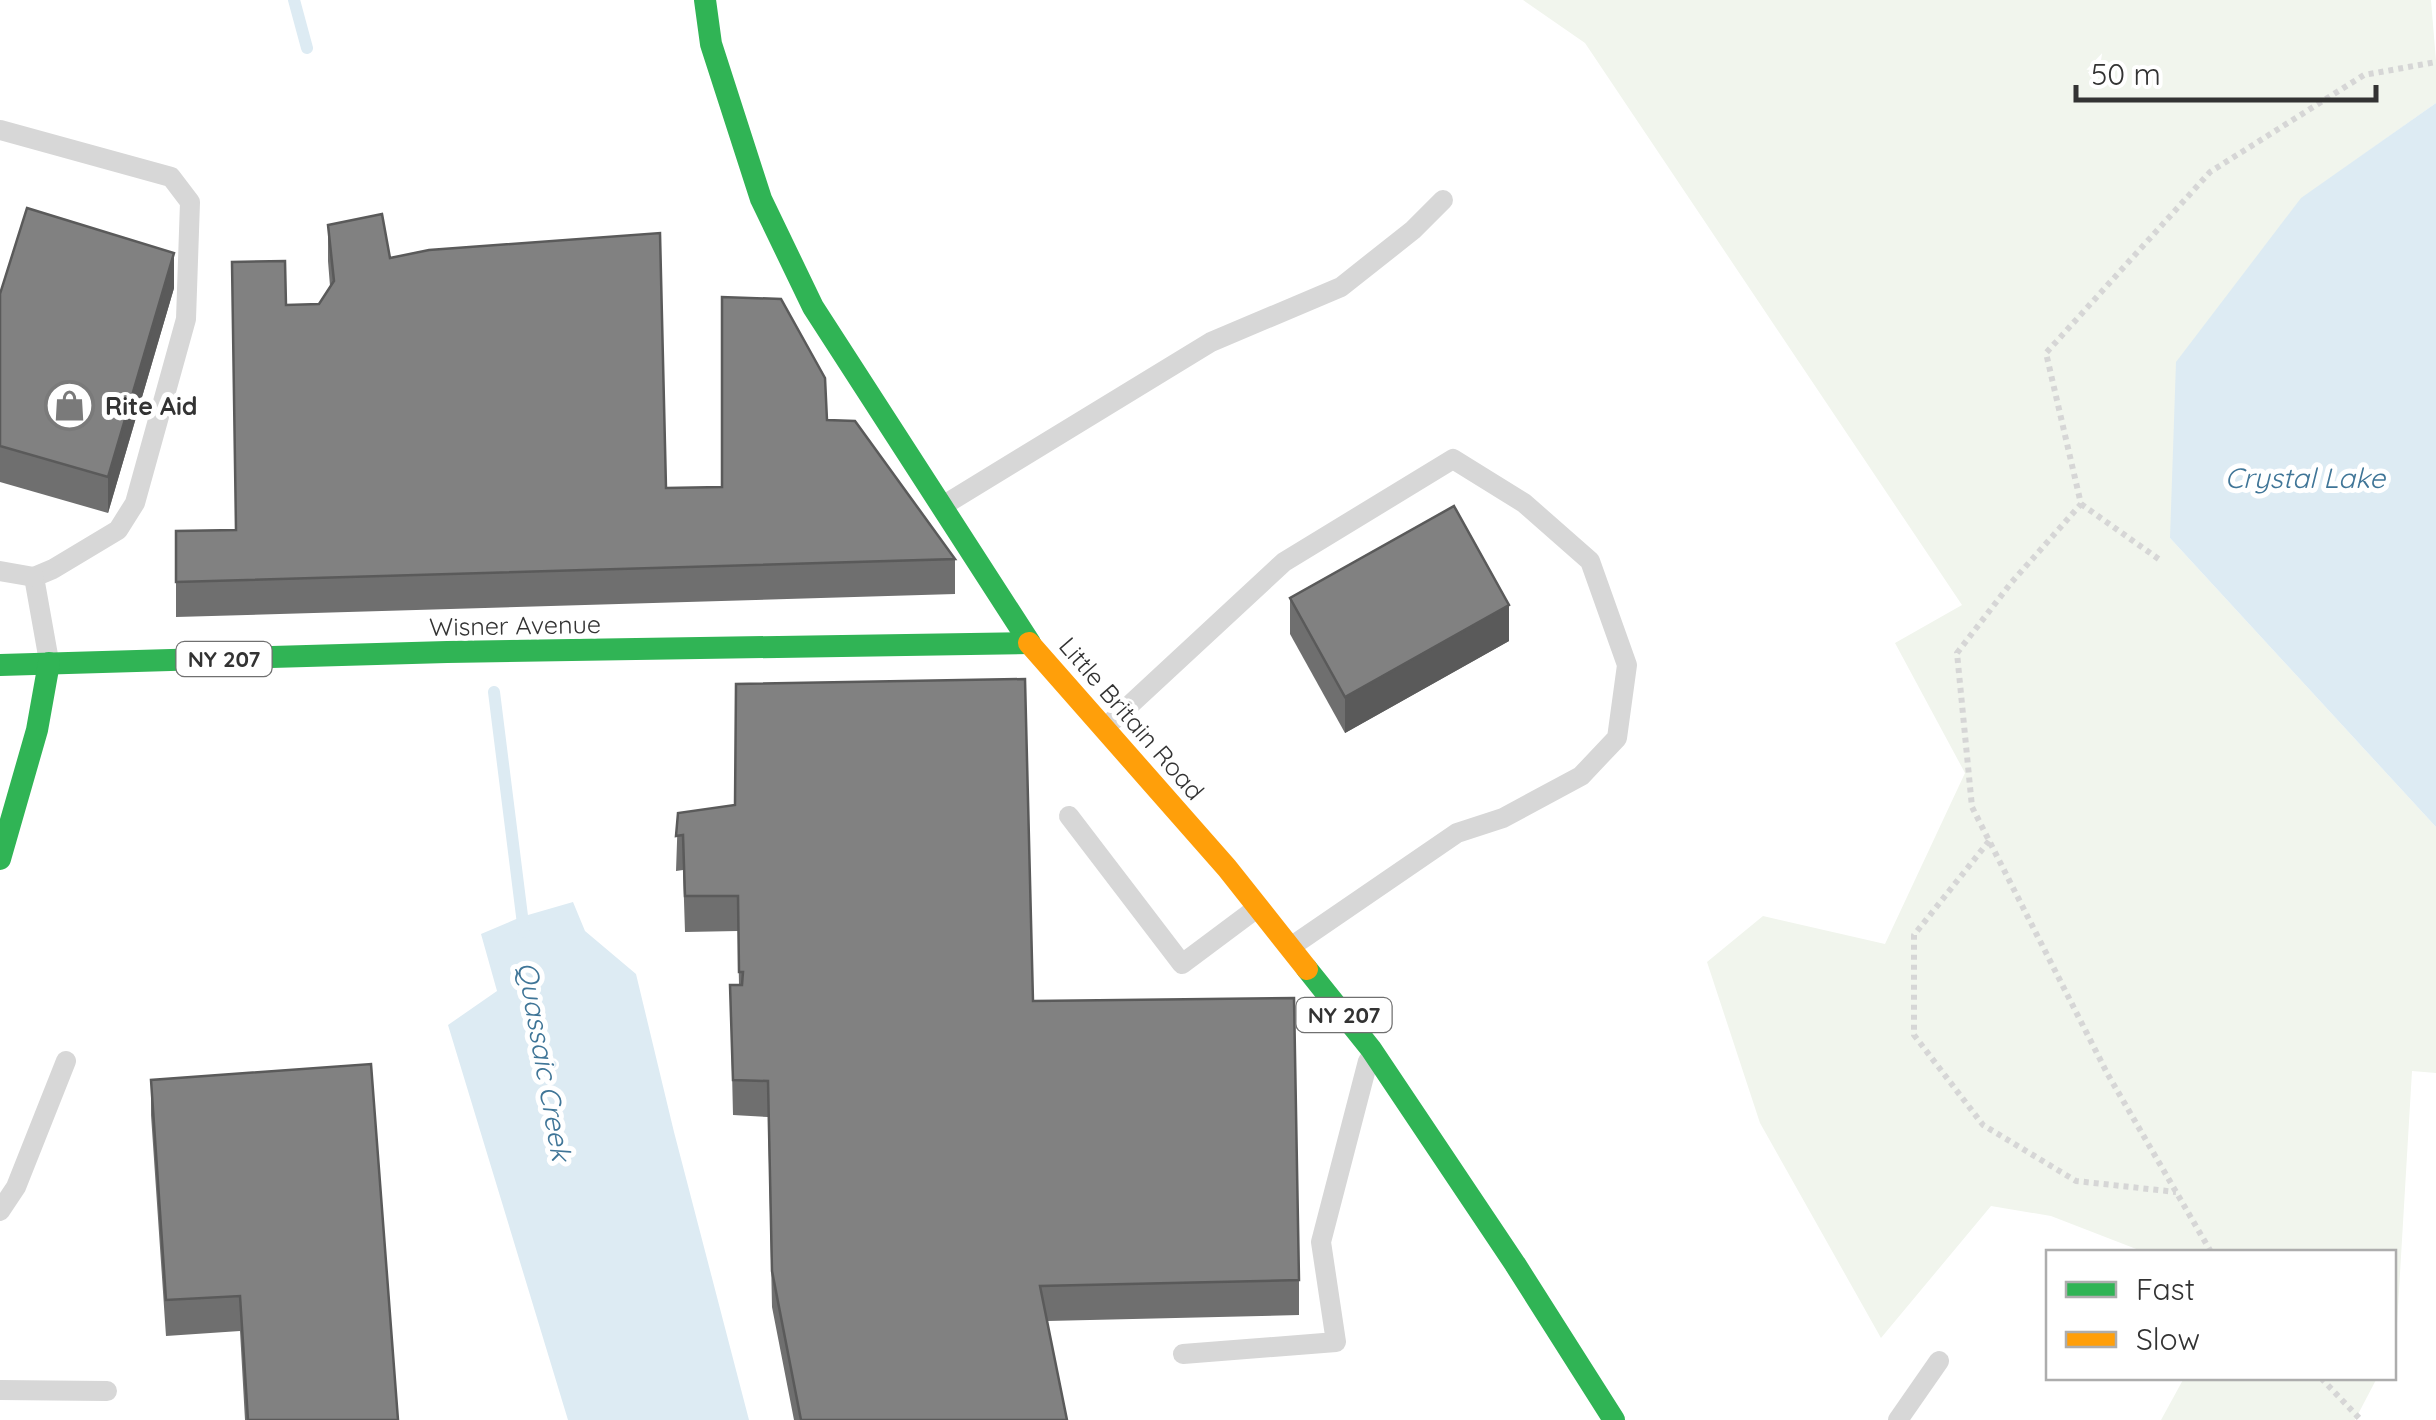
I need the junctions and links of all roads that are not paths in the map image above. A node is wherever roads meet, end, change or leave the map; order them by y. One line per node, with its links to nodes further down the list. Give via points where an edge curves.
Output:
1 (705, 0): 4 (main road, Little Britain Road, via 711,44 761,199 813,308)
2 (0, 130): 6 (lane, via 170,177 190,202 186,319 136,504 118,530)
3 (1443, 200): 4 (lane, via 1342,287 1211,342)
4 (942, 506): 7 (main road, Little Britain Road)
5 (0, 571): 6 (lane)
6 (34, 576): 8 (lane)
7 (1030, 643): 8 (main road, Wisner Avenue / NY 207); 10 (main road, Little Britain Road / NY 207)
8 (50, 664): 9 (main road, Wisner Avenue / NY 207); 12 (main road)
9 (0, 666)
10 (1105, 728): 13 (main road, Little Britain Road / NY 207); 14 (lane, via 1284,562 1453,460 1524,503 1590,562 1628,665 1617,738 1581,776 1503,818 1456,832)
11 (1069, 816): 13 (lane, via 1182,964)
12 (0, 859)
13 (1258, 907): 14 (main road, Little Britain Road / NY 207)
14 (1290, 947): 15 (main road, Little Britain Road / NY 207)
15 (1371, 1049): 18 (lane, via 1321,1242 1336,1342); 22 (main road, Little Britain Road / NY 207)
16 (66, 1061): 17 (lane)
17 (0, 1211)
18 (1183, 1354)
19 (1939, 1361): 23 (lane)
20 (0, 1390): 21 (lane)
21 (107, 1390)
22 (1614, 1420)
23 (1898, 1420)

